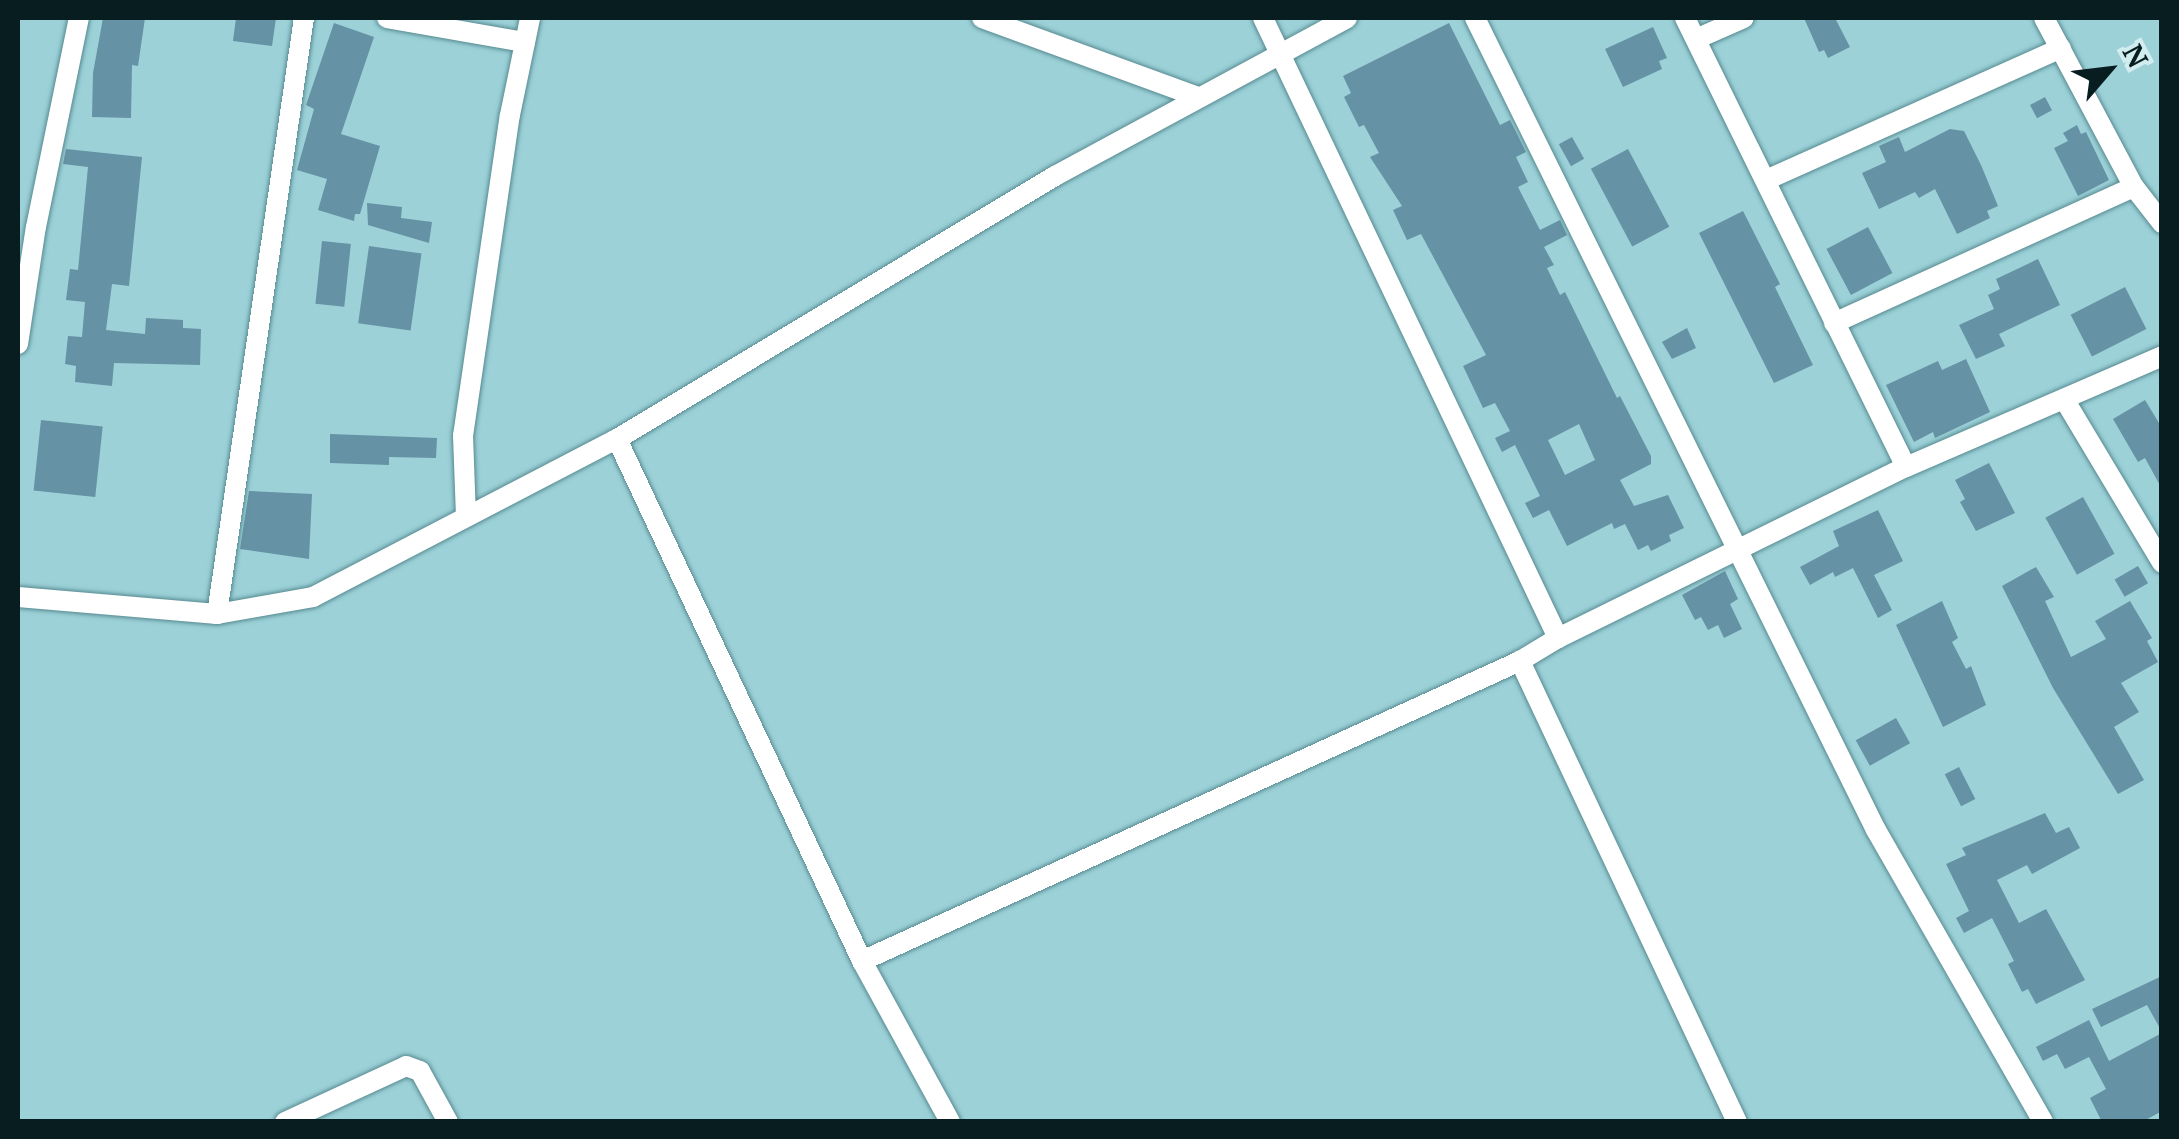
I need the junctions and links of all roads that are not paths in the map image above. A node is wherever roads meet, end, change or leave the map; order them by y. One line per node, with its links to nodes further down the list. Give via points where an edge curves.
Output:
1 (80, 18): 21 (street)
2 (304, 18): 30 (street)
3 (386, 18): 13 (street)
4 (530, 18): 13 (street)
5 (982, 18): 16 (street)
6 (1262, 18): 15 (street)
7 (1347, 18): 15 (street)
8 (1475, 18): 27 (street)
9 (1685, 18): 12 (street)
10 (1744, 18): 12 (street)
11 (2044, 18): 14 (street)
12 (1696, 39): 17 (street)
13 (526, 42): 26 (street, via 463,436)
14 (2061, 48): 17 (street); 18 (street)
15 (1277, 56): 16 (street); 31 (street)
16 (1198, 97): 24 (street)
17 (1766, 180): 20 (street)
18 (2134, 187): 19 (street); 20 (street)
19 (2162, 223)
20 (1834, 323): 25 (street)
21 (18, 344)
22 (2162, 356): 23 (street)
23 (2064, 400): 25 (street); 28 (street)
24 (617, 439): 26 (street); 33 (street)
25 (1906, 468): 27 (street)
26 (466, 517): 30 (street, via 313,597)
27 (1735, 551): 31 (street); 38 (street, via 1876,830)
28 (2162, 563)
29 (18, 597): 30 (street)
30 (217, 614)
31 (1558, 638): 32 (street)
32 (1520, 661): 33 (street); 37 (street)
33 (862, 961): 36 (street)
34 (285, 1122): 35 (street, via 406,1066 420,1071)
35 (448, 1122)
36 (950, 1122)
37 (1737, 1122)
38 (2043, 1122)

